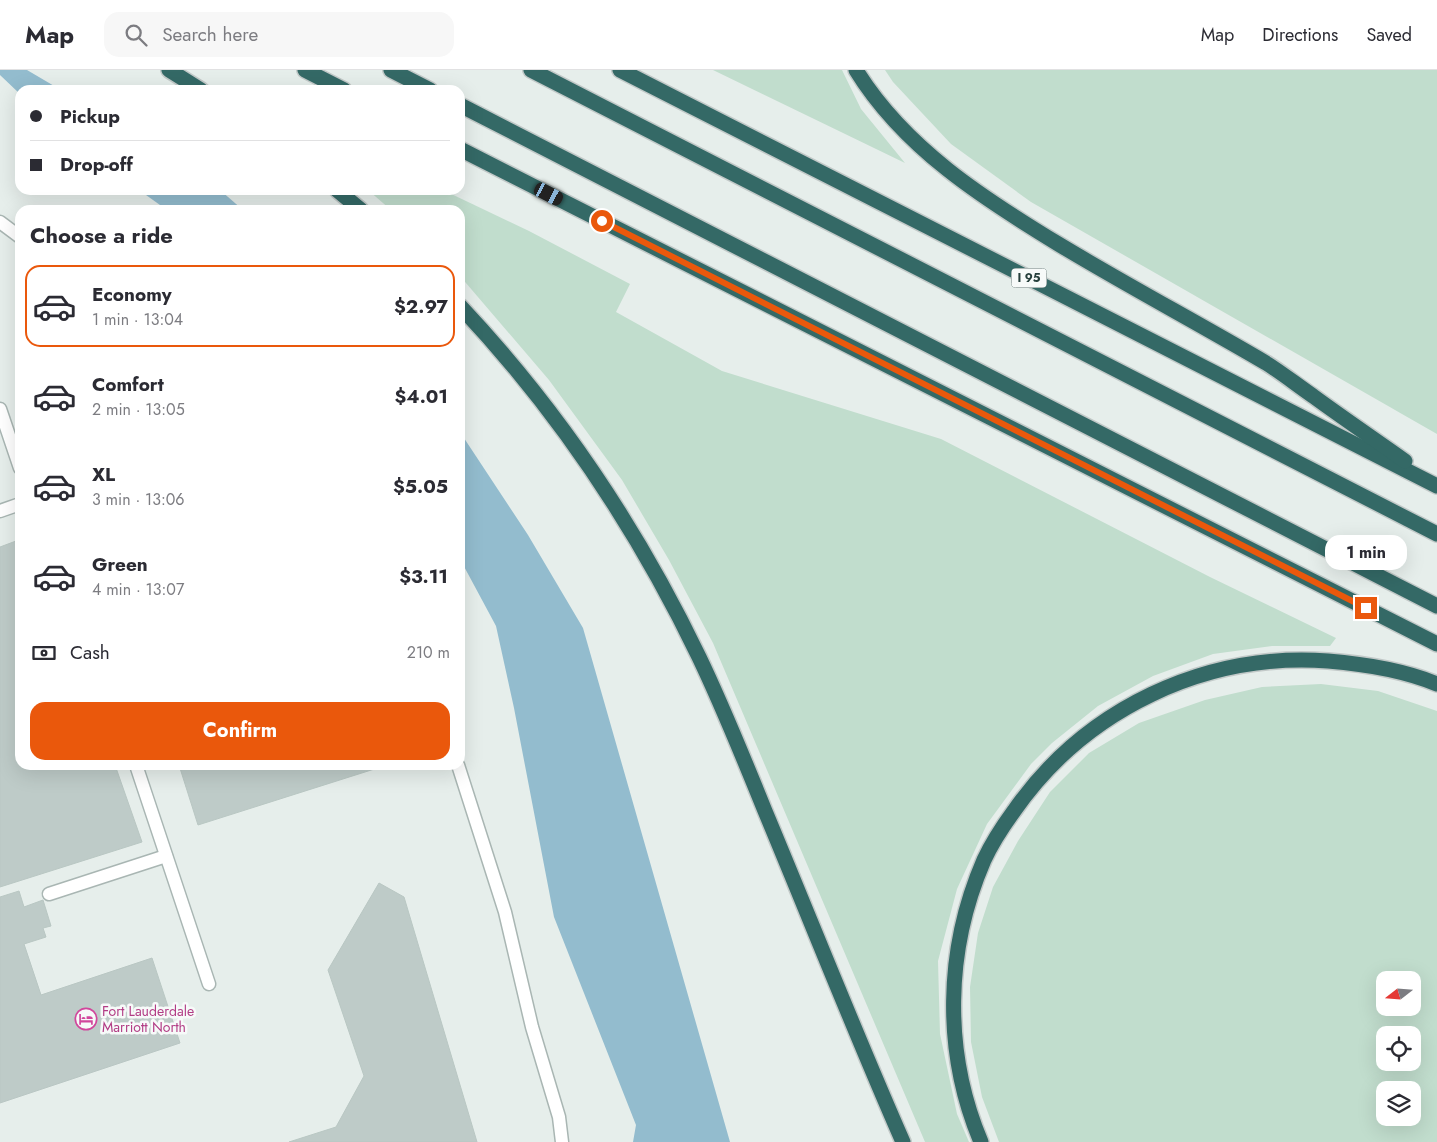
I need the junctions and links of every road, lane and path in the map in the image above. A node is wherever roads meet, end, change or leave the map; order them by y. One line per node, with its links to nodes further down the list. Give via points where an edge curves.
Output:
1 (169, 70): 7 (highway)
2 (305, 70): 8 (highway)
3 (391, 70): 9 (highway)
4 (531, 70): 22 (highway)
5 (620, 70): 19 (highway, I 95)
6 (856, 70): 19 (highway, via 887,113 944,167 1028,226 1268,364)
7 (193, 85)
8 (334, 85)
9 (420, 85)
10 (465, 108): 23 (highway)
11 (465, 152): 24 (highway)
12 (343, 195): 13 (highway)
13 (355, 205)
14 (0, 222): 15 (lane)
15 (15, 233)
16 (465, 312): 32 (highway, via 524,381 594,475 674,608 736,740)
17 (0, 409): 18 (lane)
18 (15, 453)
19 (1437, 485)
20 (15, 506): 21 (lane)
21 (0, 511)
22 (1437, 534)
23 (1437, 606)
24 (1437, 644)
25 (1437, 684): 33 (highway, via 1394,671 1310,660 1276,660 1216,671 1188,678 1128,706 1098,724 1047,769 1002,827 971,893 960,932 955,965 954,1038 968,1105)
26 (138, 770): 28 (lane)
27 (460, 770): 31 (lane, via 505,912 532,1027 559,1117)
28 (166, 856): 29 (lane); 30 (lane)
29 (49, 894)
30 (209, 984)
31 (562, 1142)
32 (903, 1142)
33 (982, 1142)

